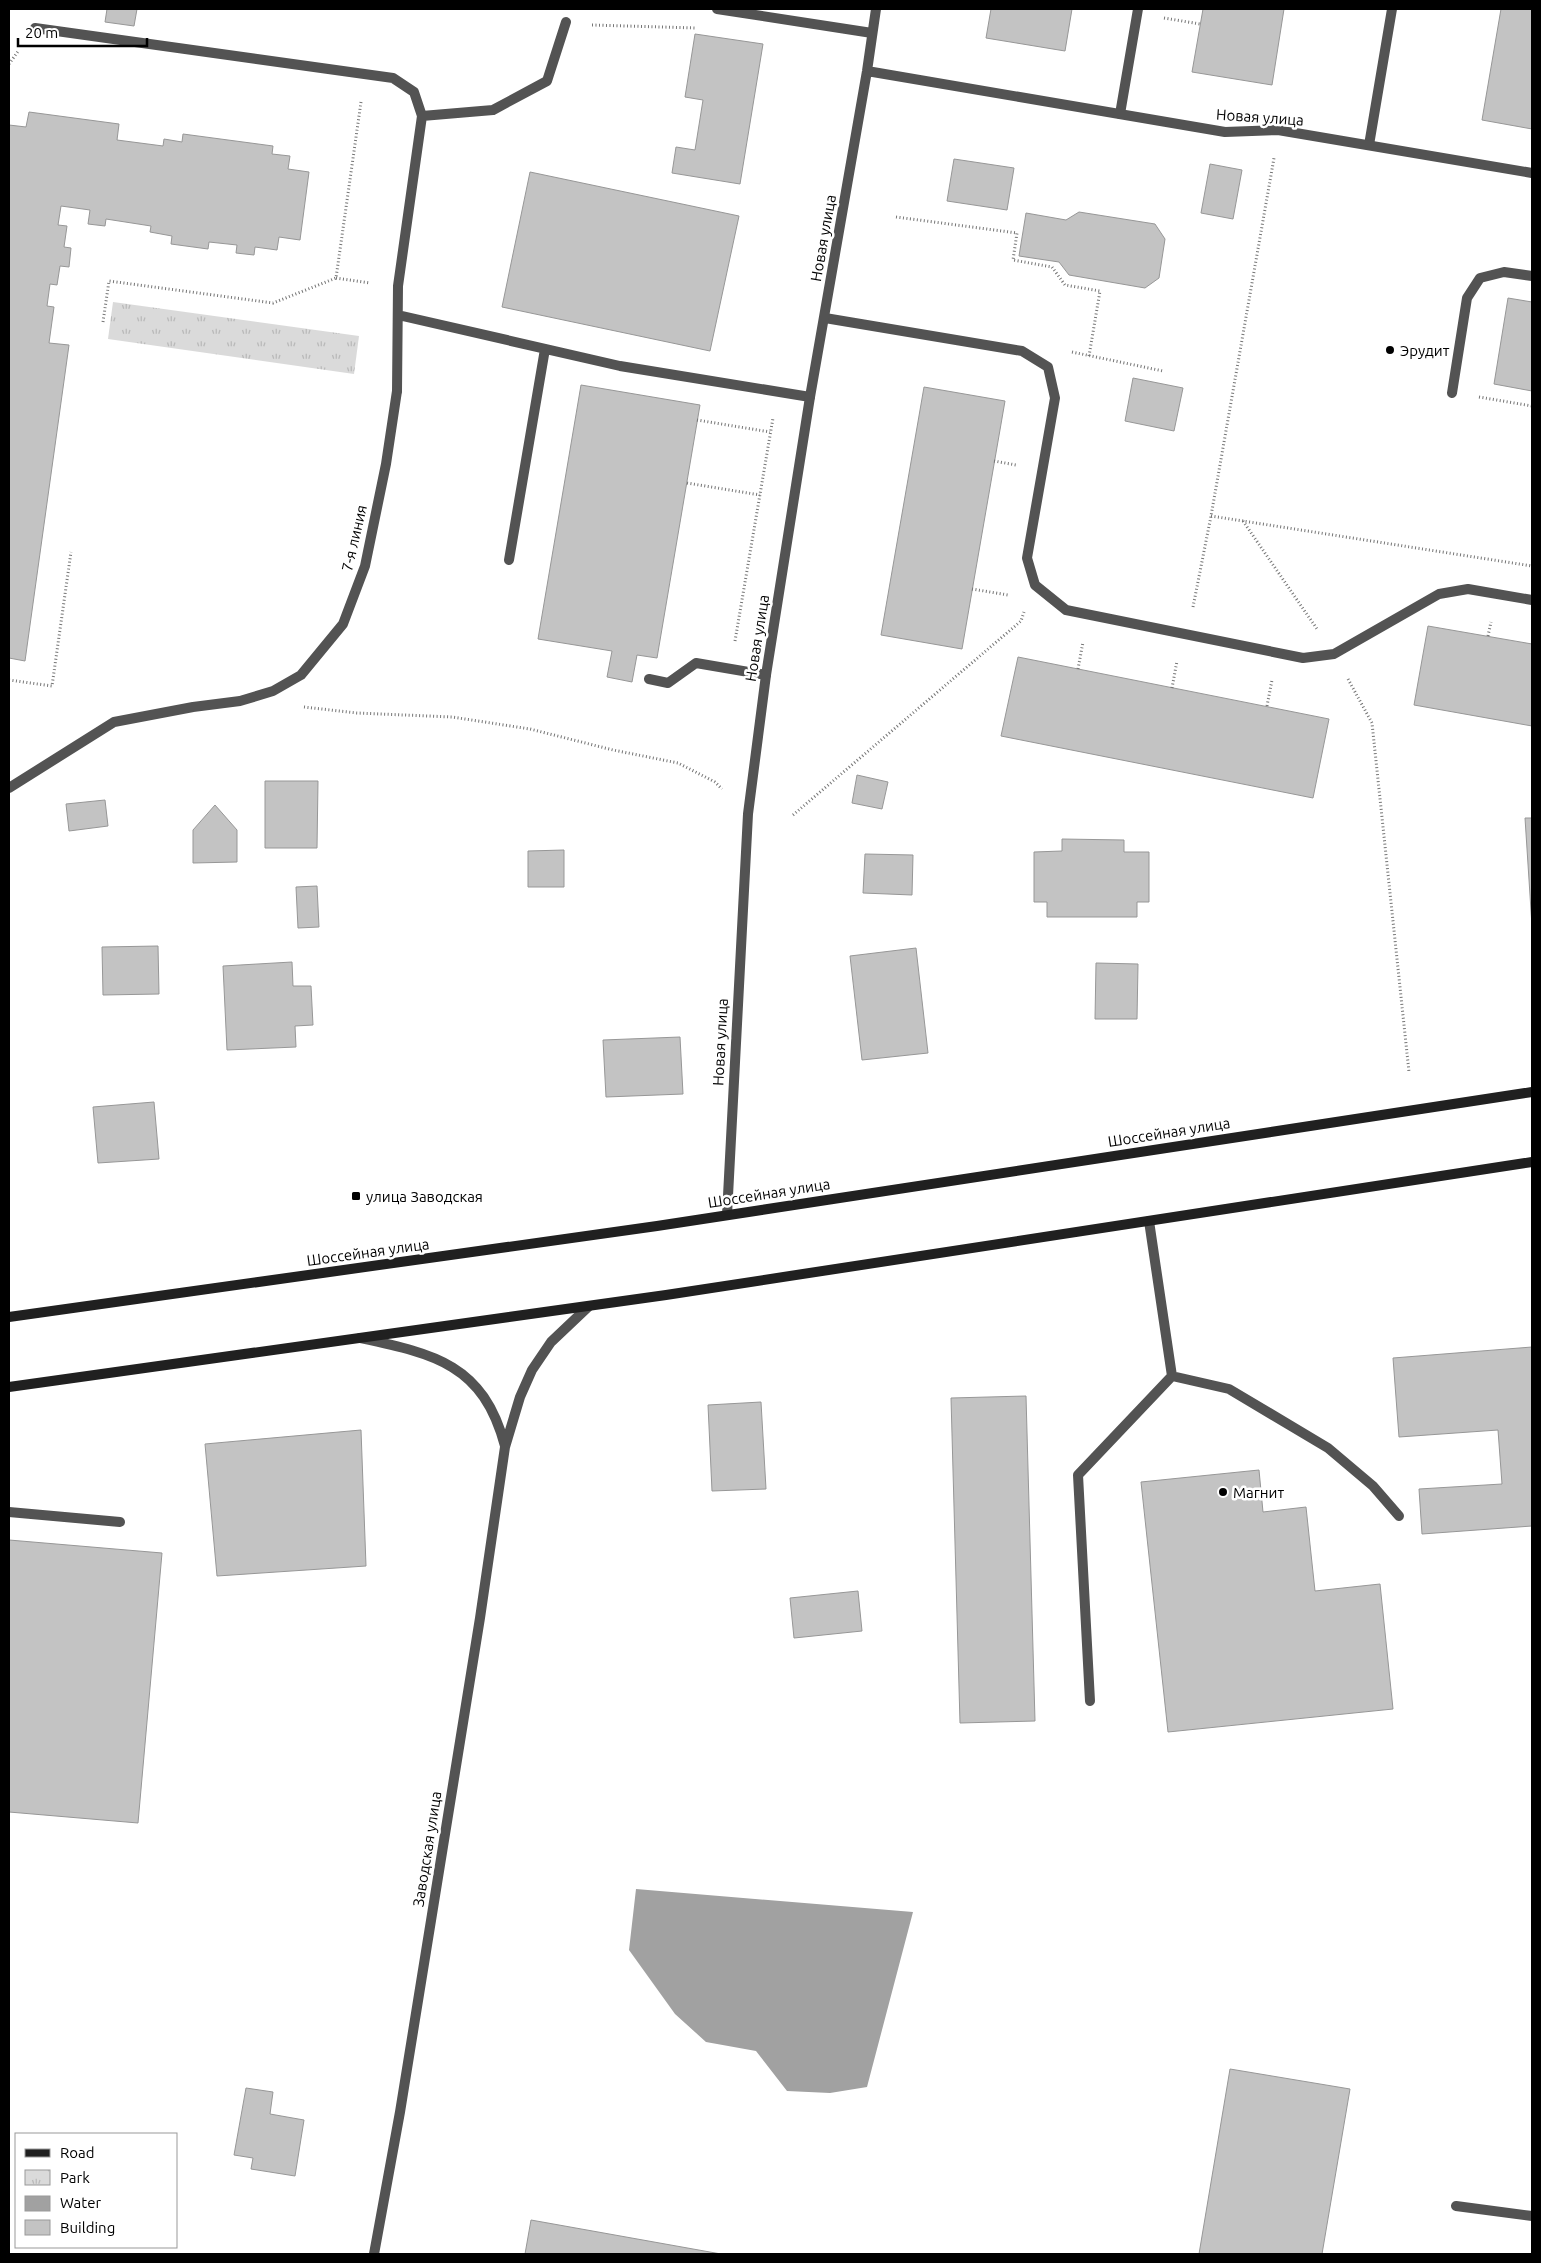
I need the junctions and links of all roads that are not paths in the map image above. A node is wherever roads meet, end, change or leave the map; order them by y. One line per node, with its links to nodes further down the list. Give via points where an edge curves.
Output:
1 (718, 9): 7 (street)
2 (876, 9): 7 (street, Новая улица)
3 (1138, 9): 9 (street)
4 (1392, 9): 11 (street)
5 (566, 22): 10 (street, via 547,81 493,110)
6 (35, 28): 10 (street, via 394,78 414,92)
7 (872, 33): 8 (street, Новая улица)
8 (867, 71): 9 (street, Новая улица); 15 (street, Новая улица)
9 (1120, 114): 11 (street, Новая улица, via 1225,132 1278,130)
10 (422, 116): 14 (street, 7-я линия, via 398,286)
11 (1369, 145): 12 (street, Новая улица)
12 (1532, 173)
13 (1532, 276): 17 (street, via 1504,272 1480,278 1467,298)
14 (398, 314): 16 (street); 23 (street, 7-я линия, via 397,391 386,464 365,566 343,624 301,674 273,691 240,701 114,722)
15 (825, 318): 18 (street, Новая улица); 20 (street, via 1022,351 1048,367 1055,398 1028,558 1035,585 1066,610 1302,658 1334,654 1439,594 1468,589)
16 (545, 348): 18 (street, via 620,366); 19 (street)
17 (1452, 393)
18 (810, 397): 21 (street, Новая улица)
19 (509, 560)
20 (1532, 600)
21 (766, 675): 22 (street, via 696,663 668,683); 26 (street, Новая улица, via 748,814)
22 (649, 679)
23 (9, 788)
24 (1532, 1092): 26 (main road, Шоссейная улица)
25 (1532, 1162): 27 (main road)
26 (728, 1215): 29 (main road, Шоссейная улица)
27 (1149, 1221): 28 (main road); 31 (street)
28 (589, 1306): 30 (main road); 33 (street, Заводская улица, via 551,1342 532,1370)
29 (9, 1317)
30 (358, 1338): 32 (main road); 33 (street, Заводская улица, via 414,1350 459,1370 482,1393 499,1422)
31 (1172, 1376): 35 (street, via 1229,1389 1328,1448 1373,1486); 37 (street, via 1078,1475)
32 (9, 1386)
33 (505, 1447): 40 (street, Заводская улица, via 474,1656)
34 (9, 1512): 36 (street)
35 (1399, 1516)
36 (120, 1522)
37 (1090, 1701)
38 (1456, 2206): 39 (street)
39 (1532, 2216)
40 (374, 2254)

